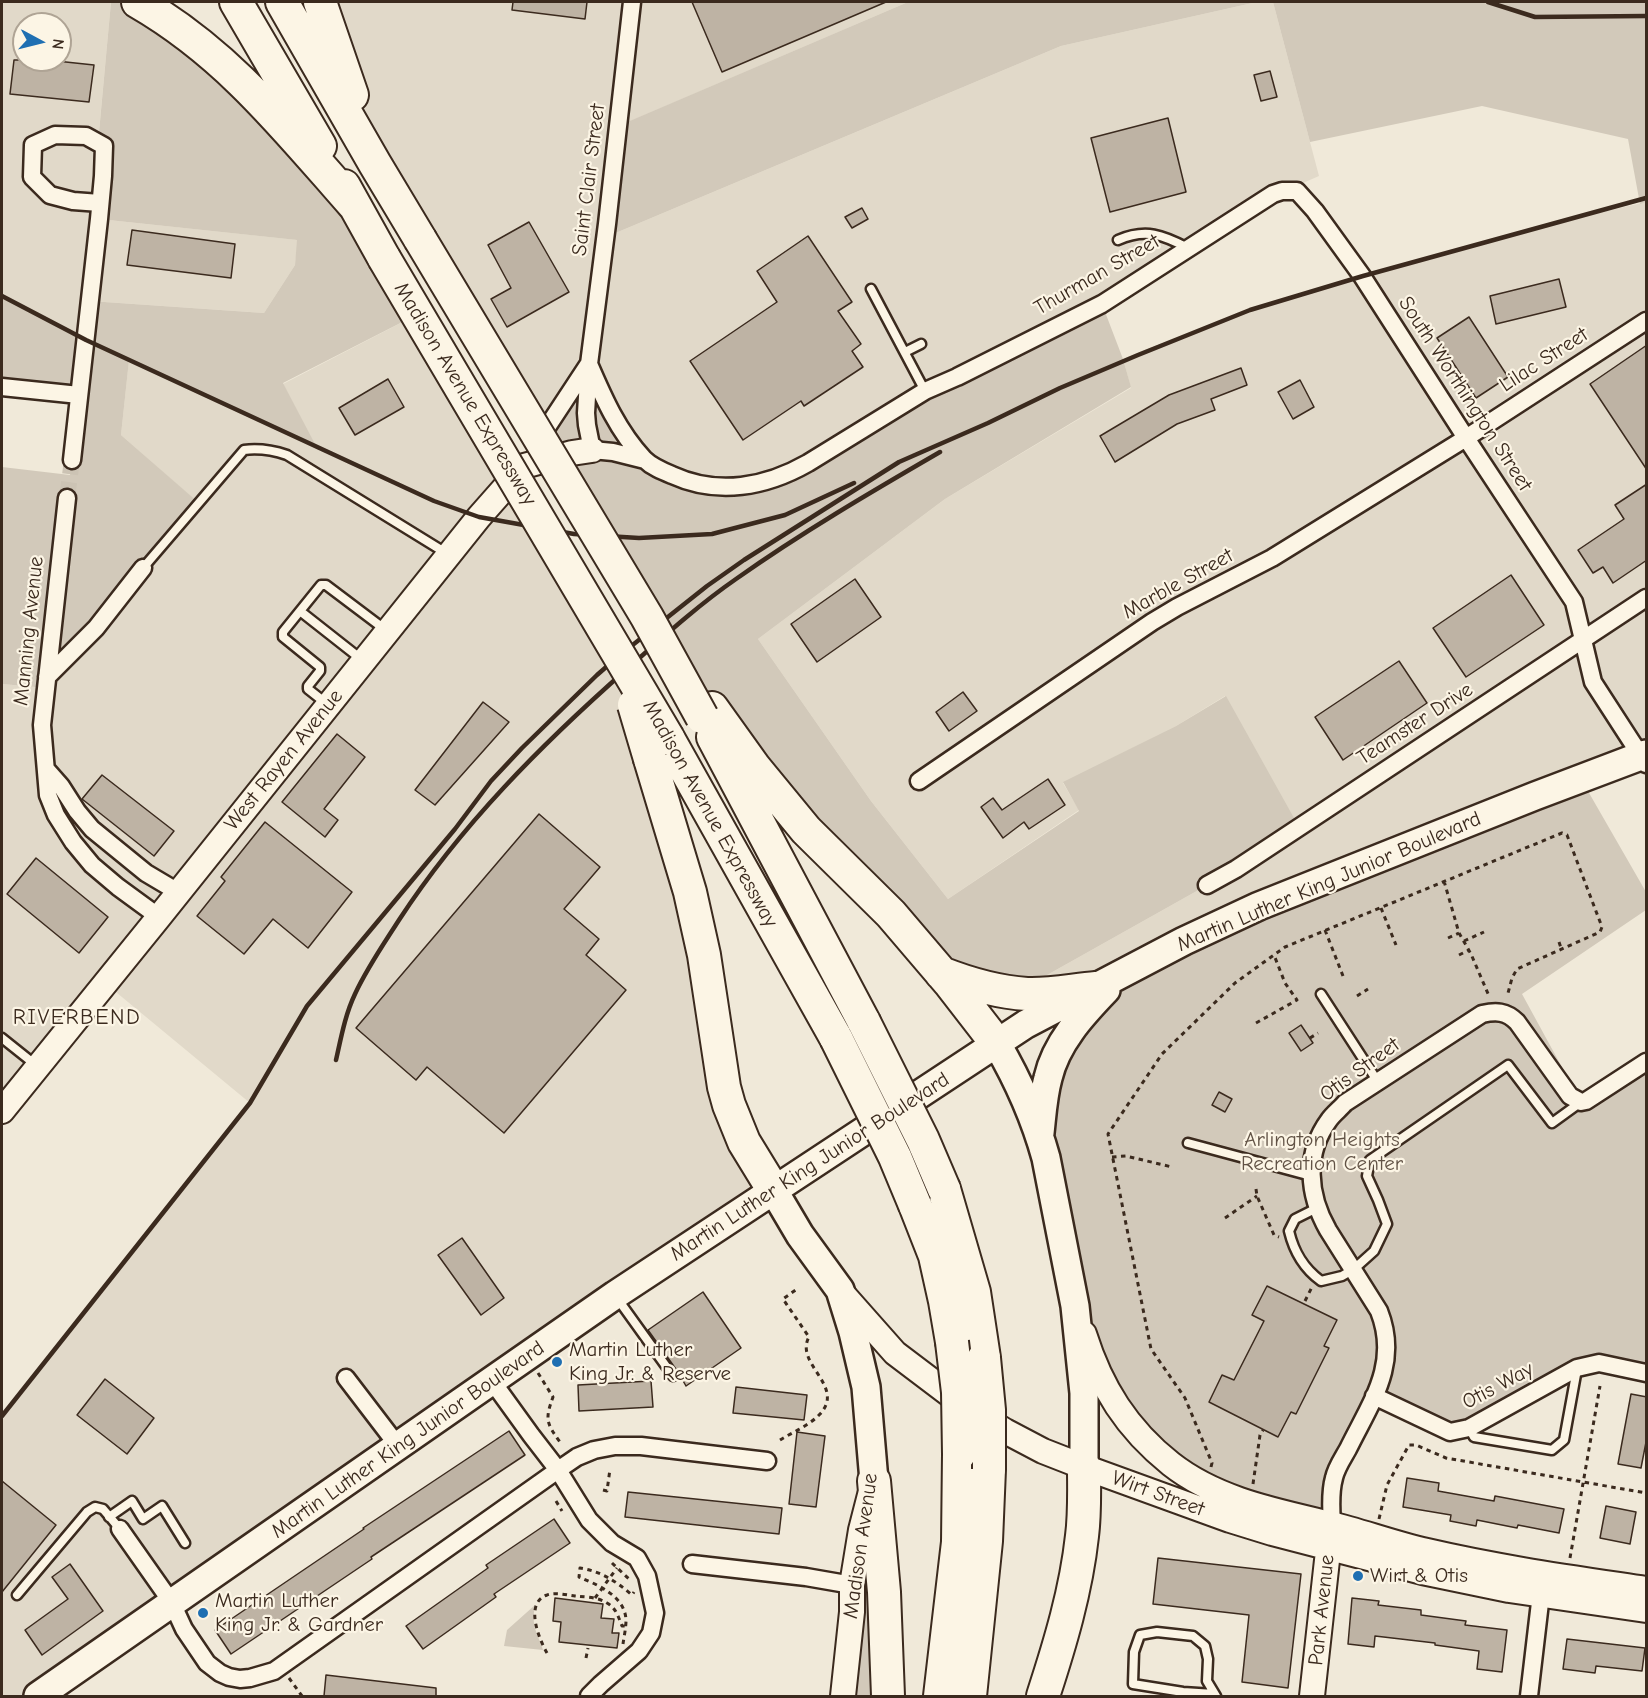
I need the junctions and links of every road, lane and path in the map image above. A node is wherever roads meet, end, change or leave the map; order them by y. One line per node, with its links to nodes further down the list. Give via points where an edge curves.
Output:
1 (138, 2): 9 (highway, via 184,31 225,65)
2 (236, 2): 9 (highway, Madison Avenue Expressway)
3 (282, 2): 6 (highway, Madison Avenue Expressway)
4 (320, 2): 6 (highway)
5 (632, 2): 16 (street, Saint Clair Street)
6 (375, 164): 35 (highway, Madison Avenue Expressway, bridge)
7 (1287, 190): 11 (street, Thurman Street, via 1273,194); 20 (street, South Worthington Street, via 1297,191 1305,199 1361,275)
8 (100, 203): 8 (street, via 104,146 86,136 55,135 33,145 32,177 50,195); 19 (street)
9 (354, 205): 36 (highway, Madison Avenue Expressway, bridge, via 620,655)
10 (1118, 240): 11 (lane, via 1156,234)
11 (1188, 248): 18 (street, Thurman Street, via 1102,304)
12 (871, 289): 15 (lane)
13 (1647, 321): 20 (street, Lilac Street)
14 (921, 344): 15 (lane)
15 (905, 352): 18 (lane)
16 (589, 364): 21 (street, Saint Clair Street, via 586,413); 23 (street, via 608,408); 24 (street, Saint Clair Street)
17 (2, 387): 19 (street)
18 (925, 391): 23 (street, via 808,463 764,482 741,487 703,485 682,480)
19 (79, 395): 22 (street)
20 (1466, 438): 31 (street, South Worthington Street, via 1574,602); 39 (street, Marble Street, via 1272,558 1152,622)
21 (592, 450): 23 (street); 24 (main road)
22 (72, 460)
23 (645, 460)
24 (524, 466): 26 (main road, West Rayen Avenue)
25 (67, 498): 33 (street, Manning Avenue)
26 (449, 555): 27 (lane, via 286,455 258,448 244,450); 30 (main road, West Rayen Avenue)
27 (143, 568): 33 (street, via 96,628)
28 (1647, 598): 31 (street, Teamster Drive)
29 (300, 611): 30 (lane, via 321,585 326,585); 32 (lane); 34 (lane, via 283,637 320,667 308,689)
30 (387, 632): 32 (main road, West Rayen Avenue)
31 (1583, 640): 37 (street, South Worthington Street, via 1593,682); 41 (street, Teamster Drive)
32 (363, 661): 34 (main road, West Rayen Avenue)
33 (47, 677): 38 (street, Manning Avenue, via 42,725)
34 (328, 705): 42 (main road, West Rayen Avenue)
35 (707, 713): 56 (highway, via 806,830 891,914); 143 (highway, Madison Avenue Expressway, bridge, via 923,1140 944,1189 974,1292 989,1410 989,1469 986,1541)
36 (659, 748): 80 (highway, via 705,955 724,1087 744,1142); 142 (highway, Madison Avenue Expressway, bridge, via 836,1038 896,1157 934,1256 952,1342 959,1454 958,1542)
37 (1645, 758): 58 (main road, Martin Luther King Junior Boulevard, via 1535,796 1259,906)
38 (46, 769): 42 (street, via 92,829 146,873); 44 (street, Manning Avenue, via 48,795 73,842 109,880)
39 (919, 781)
40 (1444, 881): 43 (path); 47 (path); 52 (path, via 1562,833 1567,835 1602,927 1600,932)
41 (1207, 885)
42 (178, 892): 44 (main road, West Rayen Avenue)
43 (1381, 907): 45 (path); 51 (path)
44 (159, 917): 70 (main road, West Rayen Avenue)
45 (1325, 930): 54 (path); 57 (path)
46 (1484, 932): 49 (path)
47 (1459, 933): 48 (path); 49 (path)
48 (1448, 938)
49 (1464, 941): 53 (path)
50 (1558, 942): 52 (path)
51 (1396, 945)
52 (1561, 948): 63 (path, via 1517,969)
53 (1469, 950): 55 (path); 62 (path)
54 (1274, 955): 64 (path, via 1297,1000); 76 (path, via 1235,982 1162,1054 1108,1134)
55 (1459, 955)
56 (941, 973): 58 (highway, via 982,987 1029,994); 68 (highway)
57 (1343, 976)
58 (1107, 983): 68 (main road, Martin Luther King Junior Boulevard, via 1026,1024); 74 (main road, via 1057,1054 1048,1077)
59 (1368, 989): 61 (path)
60 (1322, 994): 71 (lane)
61 (1357, 996)
62 (1489, 996)
63 (1507, 997)
64 (1256, 1023)
65 (1318, 1033): 67 (path)
66 (2, 1038): 70 (lane)
67 (1310, 1038)
68 (997, 1044): 74 (main road, Wirt Street, via 1015,1074); 80 (main road, Martin Luther King Junior Boulevard)
69 (1647, 1062): 72 (street)
70 (38, 1066): 73 (main road, West Rayen Avenue)
71 (1378, 1082): 72 (street, Otis Street, via 1482,1014 1494,1011 1517,1022 1570,1096); 78 (street, Otis Street, via 1330,1118 1316,1145)
72 (1581, 1102): 85 (lane, via 1551,1122 1508,1065 1370,1160 1367,1176 1387,1224 1374,1251)
73 (2, 1110)
74 (1039, 1134): 91 (main road, Wirt Street)
75 (1188, 1143): 78 (lane)
76 (1112, 1157): 77 (path, via 1125,1156); 107 (path, via 1150,1349 1185,1398 1212,1463)
77 (1172, 1167)
78 (1311, 1176): 82 (street, Otis Street)
79 (1256, 1189): 81 (path)
80 (774, 1191): 88 (main road, Wirt Street); 89 (main road, Martin Luther King Junior Boulevard)
81 (1257, 1196): 83 (path); 84 (path, via 1275,1235)
82 (1317, 1208): 85 (street, Otis Street); 85 (lane, via 1295,1219 1289,1231 1293,1249 1309,1273 1321,1281)
83 (1225, 1218)
84 (1280, 1237)
85 (1354, 1269): 99 (street, Otis Street, via 1379,1311 1387,1339 1386,1363)
86 (1312, 1285): 90 (path)
87 (797, 1289): 102 (path, via 783,1299 808,1337 808,1357 827,1395 820,1414)
88 (840, 1290): 106 (main road, Wirt Street, via 895,1353 965,1406 1043,1451); 110 (main road, Madison Avenue, via 866,1387)
89 (615, 1295): 95 (lane); 97 (main road, Martin Luther King Junior Boulevard)
90 (1305, 1301)
91 (1076, 1306): 106 (main road, via 1084,1393); 117 (main road, Wirt Street, via 1099,1375 1121,1413 1143,1440 1172,1465 1218,1492 1278,1512)
92 (1577, 1368): 94 (street, Otis Way, via 1599,1363); 100 (street, Otis Way); 100 (lane, via 1564,1440 1551,1450 1474,1437)
93 (538, 1373): 103 (path, via 553,1397 547,1420)
94 (1647, 1373)
95 (673, 1376)
96 (346, 1378): 104 (street)
97 (492, 1381): 104 (main road, Martin Luther King Junior Boulevard); 109 (street)
98 (1600, 1386): 111 (path)
99 (1374, 1396): 100 (street, Otis Way, via 1450,1432); 117 (street, Otis Street, via 1334,1478)
100 (1469, 1428)
101 (1263, 1430): 112 (path)
102 (780, 1440)
103 (560, 1443)
104 (398, 1446): 130 (main road, Martin Luther King Junior Boulevard)
105 (767, 1461): 109 (street, via 615,1446 577,1457)
106 (1084, 1467): 117 (main road, Wirt Street, via 1230,1520); 144 (highway, via 1083,1529 1073,1593)
107 (1210, 1468)
108 (610, 1469): 113 (path, via 607,1491)
109 (558, 1470): 130 (street, via 274,1671 250,1678 220,1673 207,1663); 139 (street, via 589,1520 612,1543 637,1558 647,1576 655,1613 651,1633 639,1652)
110 (874, 1481): 123 (main road, Madison Avenue); 141 (highway)
111 (1583, 1482): 114 (path); 116 (path, via 1446,1458 1416,1445 1409,1446 1387,1485); 119 (path)
112 (1251, 1488)
113 (603, 1490)
114 (1647, 1494)
115 (115, 1523): 118 (lane, via 132,1501 143,1519 162,1506); 128 (lane, via 103,1509 95,1507 87,1512); 130 (street)
116 (1378, 1523)
117 (1330, 1536): 125 (main road, Wirt Street); 127 (main road, Wirt Street, via 1422,1572); 145 (main road, Park Avenue)
118 (185, 1543)
119 (1569, 1562)
120 (692, 1564): 123 (street)
121 (610, 1578): 122 (path, via 617,1568); 124 (path); 124 (path, via 580,1568 579,1577); 126 (path, via 632,1595)
122 (632, 1584)
123 (852, 1585): 140 (main road, Madison Avenue)
124 (603, 1588): 129 (path); 129 (path, via 619,1600 626,1626 622,1626 609,1604)
125 (1647, 1588)
126 (636, 1589)
127 (1541, 1594): 131 (main road, Wirt Street); 146 (street)
128 (17, 1595)
129 (595, 1599): 133 (path, via 555,1594 539,1600 537,1634)
130 (172, 1603): 137 (main road, Martin Luther King Junior Boulevard)
131 (1647, 1610)
132 (588, 1648): 134 (path)
133 (547, 1653)
134 (586, 1658)
135 (287, 1675): 138 (path)
136 (1215, 1695): 136 (lane, via 1207,1681 1205,1646 1192,1636 1157,1632 1140,1635 1134,1652 1132,1684)
137 (38, 1696)
138 (302, 1696)
139 (590, 1696)
140 (843, 1696)
141 (888, 1696)
142 (940, 1696)
143 (970, 1696)
144 (1043, 1696)
145 (1312, 1696)
146 (1529, 1696)

